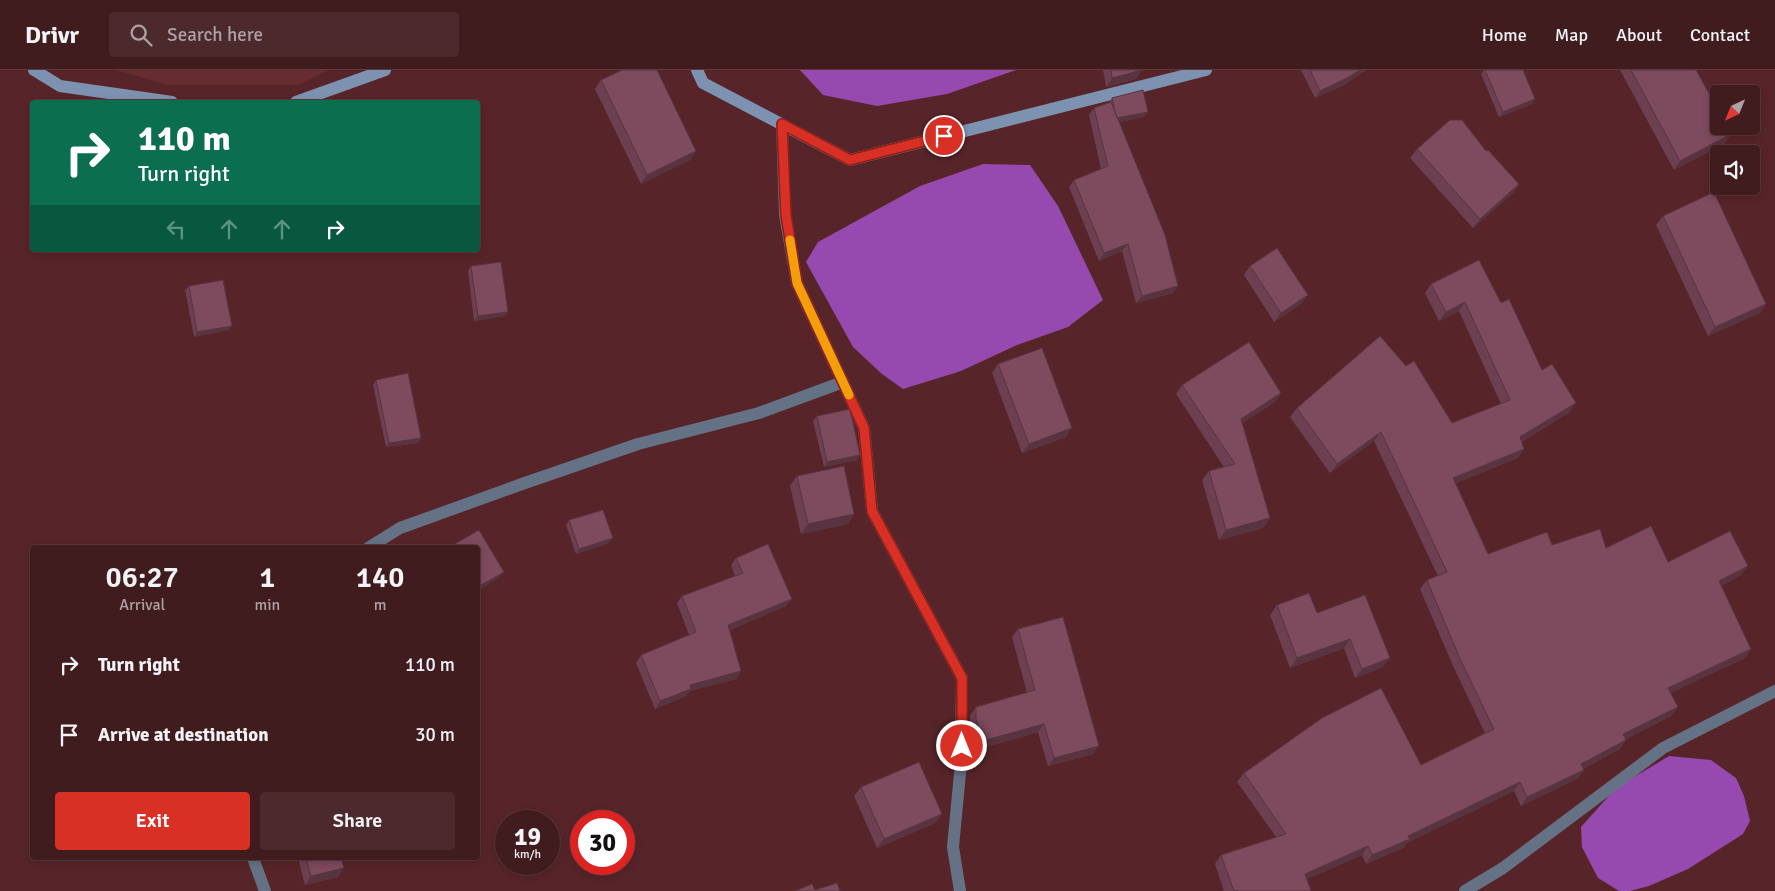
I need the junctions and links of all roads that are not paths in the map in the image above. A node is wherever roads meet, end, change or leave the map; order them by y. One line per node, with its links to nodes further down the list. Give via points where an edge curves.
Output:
1 (34, 70): 5 (street, via 60,86)
2 (385, 70): 6 (street)
3 (697, 70): 7 (street, via 702,83)
4 (1206, 70): 7 (street, via 850,160)
5 (158, 100)
6 (302, 100)
7 (782, 124): 8 (street, via 786,215 797,283)
8 (843, 382): 9 (street, via 759,413 638,444 522,484 400,528); 13 (street, via 864,428 872,511 962,678 961,763 953,847)
9 (373, 545)
10 (1775, 691): 14 (street, via 1664,748 1503,868)
11 (254, 860): 12 (street)
12 (265, 891)
13 (960, 891)
14 (1465, 891)

